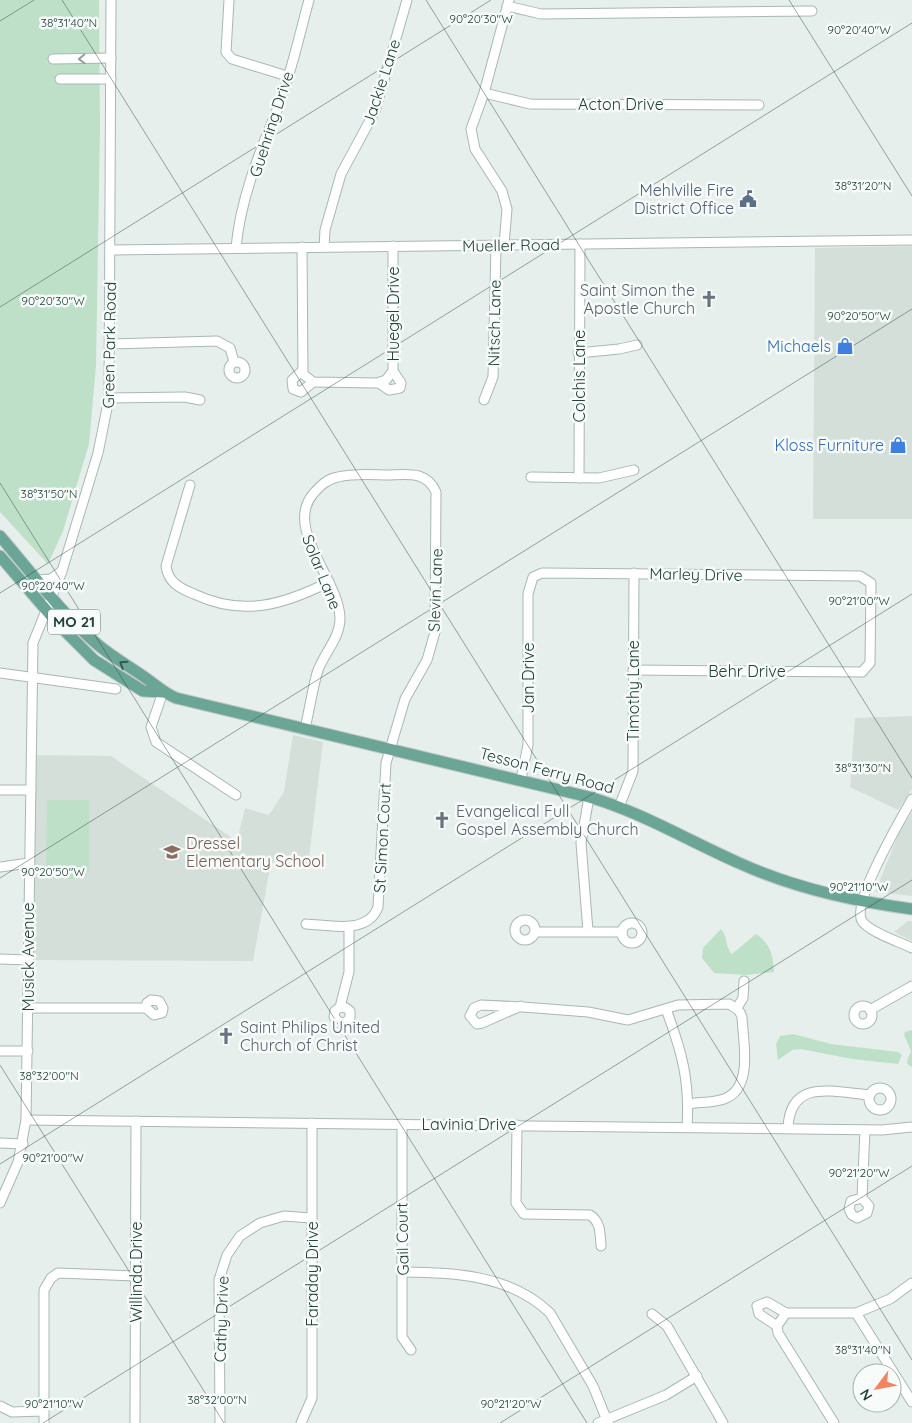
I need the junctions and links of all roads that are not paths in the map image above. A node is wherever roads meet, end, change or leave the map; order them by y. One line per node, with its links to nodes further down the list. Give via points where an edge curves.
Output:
1 (111, 0): 7 (street, Green Park Road)
2 (229, 0): 9 (street, via 226,52 232,60)
3 (309, 0): 9 (street, Guehring Drive)
4 (407, 0): 19 (street, Jackie Lane, via 375,111 341,174 325,230)
5 (508, 3): 6 (street, via 541,14); 12 (street, Nitsch Lane)
6 (812, 11)
7 (111, 58): 8 (street, one-way to 8); 11 (street, Green Park Road)
8 (53, 60)
9 (287, 76): 20 (street, Guehring Drive, via 265,136 238,230)
10 (60, 79): 11 (street)
11 (111, 79): 21 (street, Green Park Road)
12 (484, 93): 13 (street, Acton Drive, via 530,104); 16 (street, Nitsch Lane, via 471,129 475,149 502,191 507,209)
13 (759, 105)
14 (912, 240): 15 (street, Mueller Road)
15 (580, 244): 16 (street, Mueller Road); 24 (street, Colchis Lane)
16 (500, 245): 17 (street, Mueller Road); 30 (street, Nitsch Lane, via 493,377)
17 (393, 246): 19 (street, Mueller Road); 26 (street, Huegel Drive)
18 (302, 247): 19 (street, Mueller Road); 20 (street, Mueller Road); 27 (street, via 306,377)
19 (324, 247)
20 (236, 248): 21 (street, Mueller Road)
21 (111, 250): 22 (street, Green Park Road)
22 (110, 344): 25 (street, via 217,341 230,348); 28 (street, Green Park Road)
23 (638, 345): 24 (street)
24 (578, 353): 33 (street, Colchis Lane)
25 (234, 362)
26 (393, 371): 27 (street, Huegel Drive); 27 (street, via 402,383 400,388 389,390)
27 (383, 381)
28 (109, 398): 29 (street, via 186,397); 38 (street, Green Park Road, via 98,453)
29 (200, 400)
30 (484, 400)
31 (634, 470): 33 (street, via 610,477)
32 (531, 477): 33 (street)
33 (579, 478)
34 (432, 483): 42 (street, Solar Lane, via 417,475 343,476 324,483 310,498 305,510 305,526); 52 (street, Slevin Lane, via 436,492 435,632 427,660 405,698)
35 (190, 485): 42 (street, via 166,566 173,582 205,599 242,607 284,602)
36 (0, 536): 41 (main road, Tesson Ferry Road / MO 21)
37 (0, 556): 44 (main road, Tesson Ferry Road / MO 21)
38 (62, 571): 41 (street, via 51,578); 43 (street, Green Park Road)
39 (634, 574): 40 (street, Marley Drive, via 542,573); 45 (street, Timothy Lane); 47 (street, Marley Drive, via 860,576 871,584 870,663)
40 (533, 577): 53 (street, Jan Drive, via 528,594 528,745)
41 (38, 580): 43 (main road, Tesson Ferry Road / MO 21)
42 (329, 582): 51 (street, Solar Lane, via 338,604 340,626 317,673)
43 (53, 598): 44 (street, Green Park Road); 50 (main road, Tesson Ferry Road / MO 21, one-way to 43, via 96,644)
44 (48, 612): 48 (street, Green Park Road, via 34,638); 50 (main road, Tesson Ferry Road / MO 21, via 83,650 107,670 143,691)
45 (633, 670): 47 (street, Behr Drive); 59 (street, Timothy Lane, via 633,771)
46 (0, 672): 48 (street)
47 (862, 672)
48 (32, 677): 49 (street); 55 (street, Musick Avenue)
49 (116, 689)
50 (163, 692): 51 (main road, Tesson Ferry Road / MO 21, via 196,704); 56 (street, via 151,727 156,742)
51 (304, 729): 52 (main road, Tesson Ferry Road / MO 21)
52 (390, 749): 53 (main road, Tesson Ferry Road / MO 21); 65 (street, St Simon Court, via 386,763 378,907 371,919)
53 (521, 779): 57 (main road, Tesson Ferry Road / MO 21)
54 (0, 790): 55 (street)
55 (30, 790): 60 (street, Musick Avenue)
56 (236, 795)
57 (589, 796): 59 (main road, Tesson Ferry Road / MO 21); 66 (street, via 581,843)
58 (912, 799): 62 (street)
59 (619, 807): 62 (main road, Tesson Ferry Road / MO 21, via 769,876)
60 (29, 862): 61 (street); 71 (street, Musick Avenue)
61 (0, 867)
62 (861, 901): 63 (main road, Tesson Ferry Road / MO 21); 69 (street, via 860,914 866,925)
63 (912, 908)
64 (306, 924): 65 (street, St Simon Court)
65 (349, 926): 75 (street, via 349,972)
66 (588, 931): 67 (street); 68 (street)
67 (535, 932)
68 (622, 932)
69 (912, 948)
70 (0, 960): 71 (street)
71 (28, 960): 76 (street, Musick Avenue)
72 (744, 981): 78 (street, via 743,998)
73 (912, 986): 80 (street)
74 (521, 1006): 74 (street, via 482,1024 477,1024 470,1016 474,1008 481,1005); 79 (street, via 588,1012 628,1020)
75 (340, 1007)
76 (28, 1008): 77 (street); 82 (street, Musick Avenue)
77 (146, 1008)
78 (736, 1008): 79 (street, via 729,1004); 84 (street, via 742,1017 744,1074 741,1086 725,1099)
79 (666, 1009): 84 (street, via 684,1059)
80 (870, 1010)
81 (0, 1051): 82 (street)
82 (28, 1051): 85 (street, Musick Avenue)
83 (870, 1095): 92 (street, via 818,1091 802,1095 790,1110)
84 (688, 1104): 90 (street)
85 (26, 1120): 86 (street, Lavinia Drive); 95 (street, Musick Avenue)
86 (136, 1121): 87 (street, Lavinia Drive); 101 (street, Willinda Drive)
87 (312, 1123): 88 (street, Lavinia Drive); 98 (street, Faraday Drive)
88 (402, 1124): 89 (street, Lavinia Drive); 100 (street, Gail Court)
89 (517, 1125): 90 (street, Lavinia Drive); 99 (street, via 516,1204 524,1214 590,1214 599,1224)
90 (687, 1127): 92 (street, Lavinia Drive)
91 (912, 1127): 93 (street, Lavinia Drive)
92 (788, 1128): 93 (street, Lavinia Drive)
93 (865, 1130): 96 (street)
94 (0, 1143): 95 (street)
95 (23, 1144): 97 (street, Musick Avenue)
96 (862, 1198)
97 (0, 1203)
98 (311, 1218): 113 (street, Cathy Drive, via 284,1216 260,1223 240,1236 227,1255 219,1280); 114 (street, Faraday Drive, via 312,1398)
99 (600, 1246)
100 (403, 1272): 105 (street, Gail Court, via 402,1337); 110 (street, via 468,1274 509,1287 542,1306 550,1313 593,1386)
101 (136, 1276): 109 (street, via 58,1273 51,1278 44,1290); 112 (street, Willinda Drive)
102 (912, 1283): 103 (street, via 890,1299)
103 (856, 1313): 107 (street); 116 (street, via 781,1320 778,1333)
104 (652, 1314): 106 (street, via 668,1326)
105 (411, 1350)
106 (697, 1376): 110 (street, via 666,1396); 115 (street)
107 (912, 1402)
108 (0, 1406): 109 (street, via 12,1412)
109 (43, 1411): 111 (street)
110 (604, 1422)
111 (44, 1423)
112 (135, 1423)
113 (220, 1423)
114 (301, 1423)
115 (723, 1423)
116 (834, 1423)

